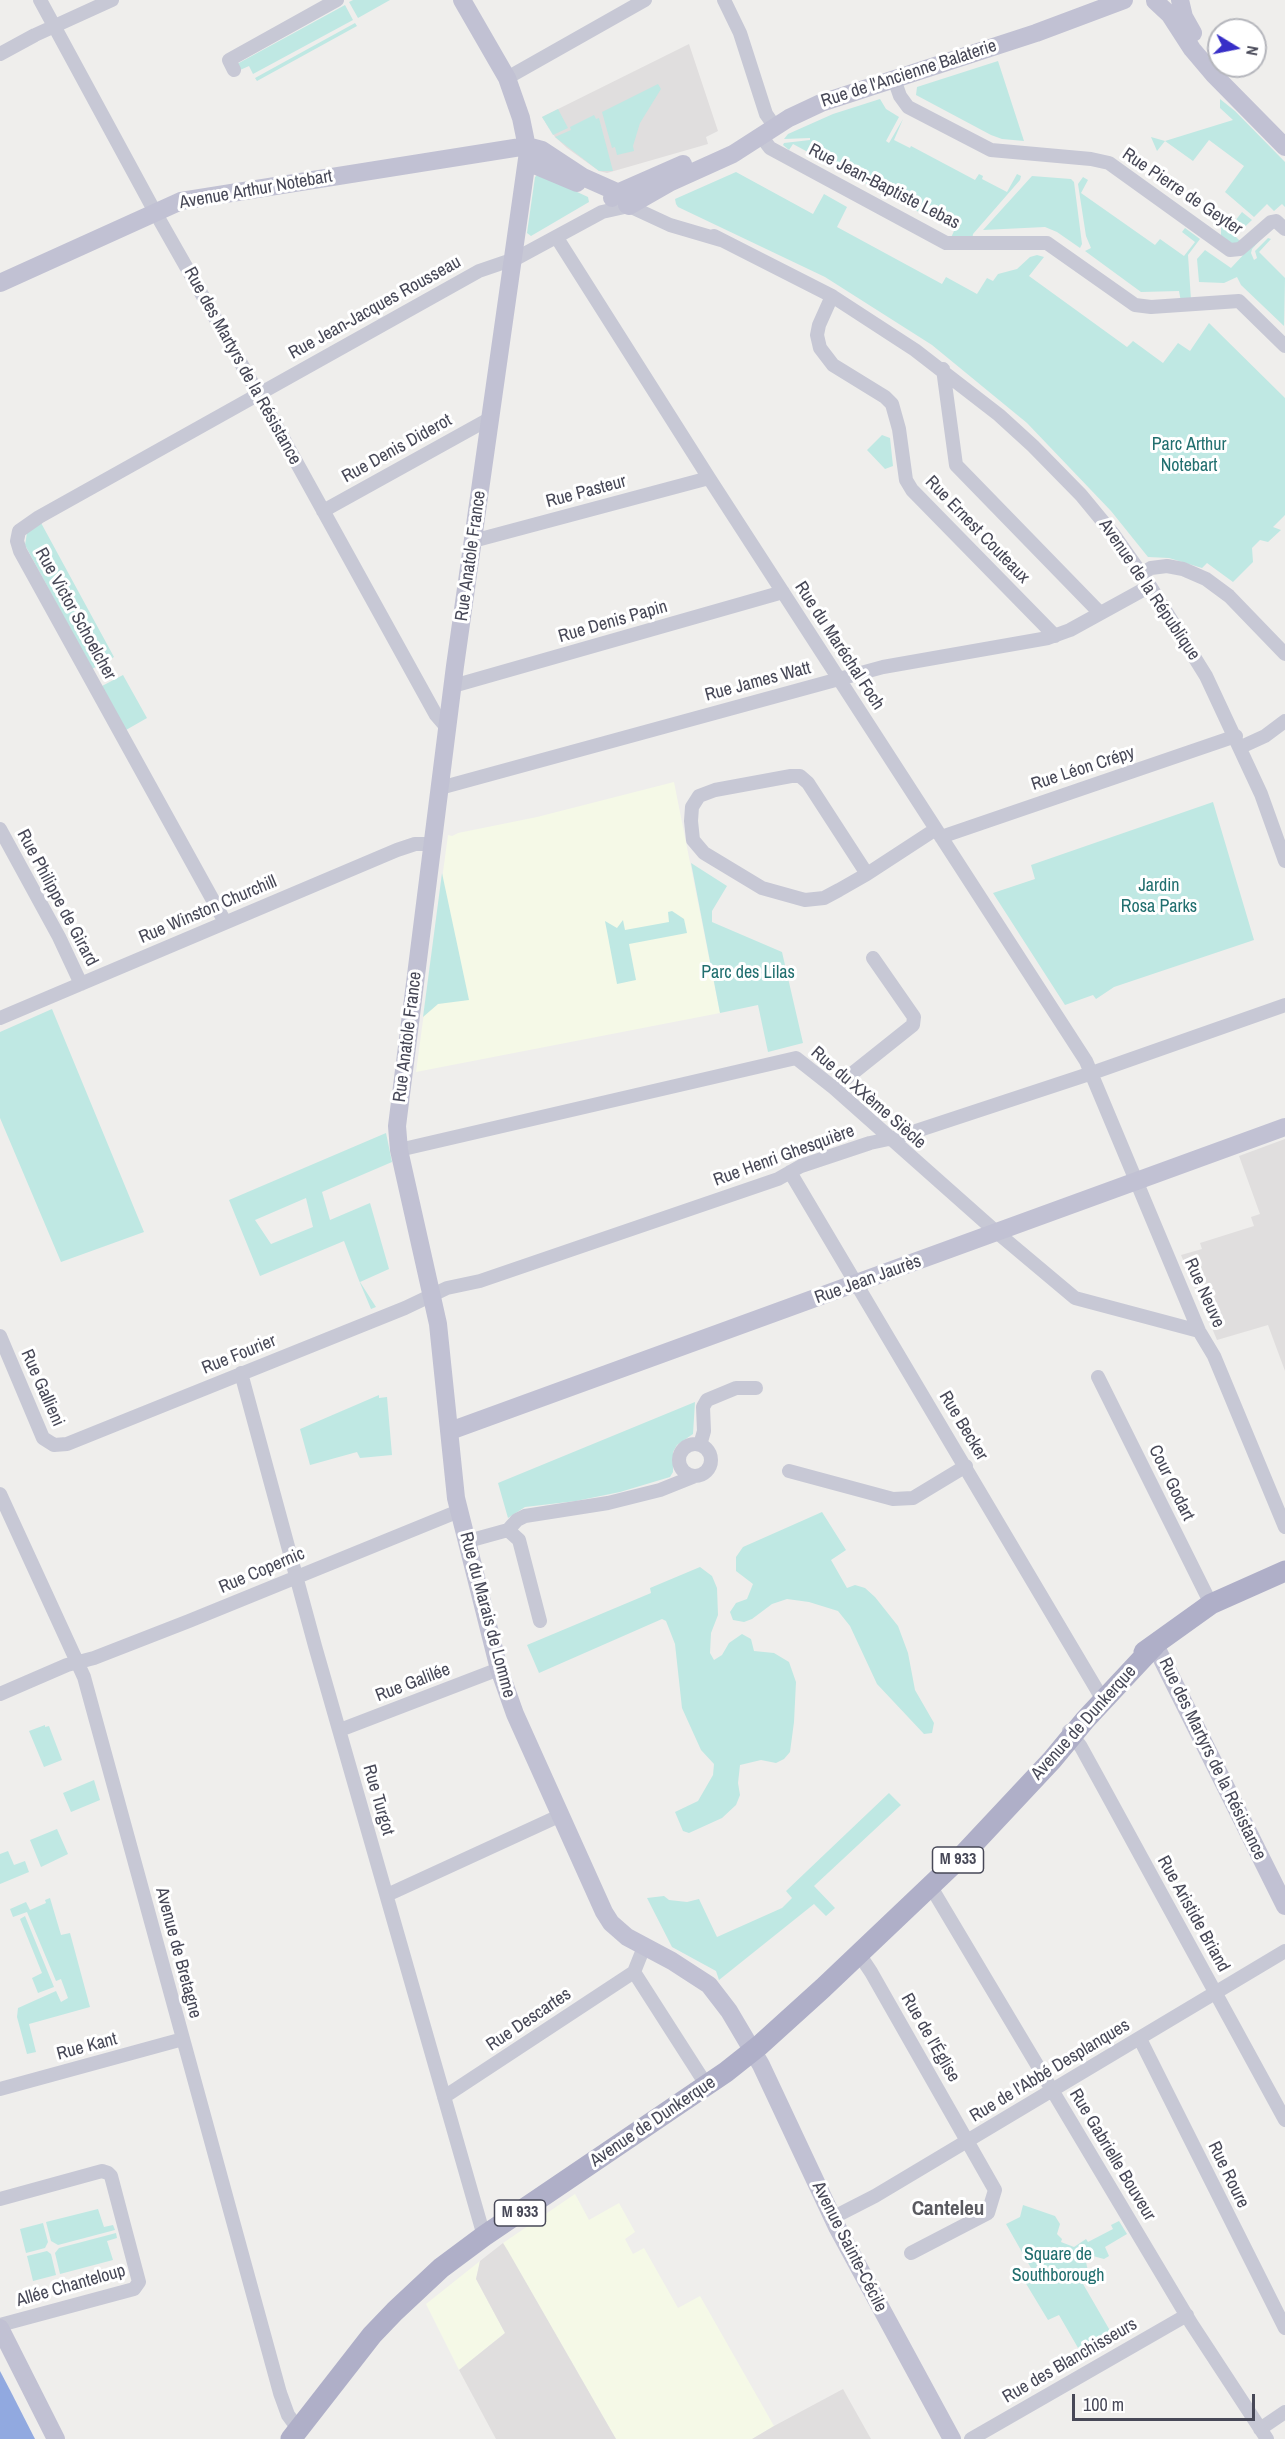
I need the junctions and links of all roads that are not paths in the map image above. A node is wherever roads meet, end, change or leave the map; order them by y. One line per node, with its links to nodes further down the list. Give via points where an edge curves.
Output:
1 (40, 0): 12 (street, Rue des Martyrs de la Résistance)
2 (112, 0): 12 (street)
3 (337, 0): 14 (street, via 229,60)
4 (462, 0): 15 (street, Rue Anatole France)
5 (645, 0): 15 (street)
6 (724, 0): 18 (street, via 740,33)
7 (1095, 0): 11 (street, Rue de l'Ancienne Balaterie)
8 (1124, 0): 11 (street, Rue de l'Ancienne Balaterie)
9 (1155, 0): 17 (street, via 1214,75)
10 (1180, 0): 17 (street, via 1184,17 1196,36)
11 (1061, 23): 16 (street, Rue de l'Ancienne Balaterie)
12 (54, 27): 13 (street); 22 (street, Rue des Martyrs de la Résistance)
13 (0, 54)
14 (234, 70)
15 (507, 78): 20 (street, Rue Anatole France)
16 (894, 79): 18 (street, Rue de l'Ancienne Balaterie, via 821,103); 23 (street, Rue Pierre de Geyter, via 908,107 991,150 1109,163 1230,250 1240,249 1271,222)
17 (1266, 126): 19 (street)
18 (768, 132): 21 (street, Rue de l'Ancienne Balaterie, via 733,154); 28 (street, Rue Jean-Baptiste Lebas, via 770,148 946,243 1047,243 1135,305 1239,301)
19 (1285, 147)
20 (527, 154): 21 (street, Avenue de la République, via 542,150); 22 (street, Avenue Arthur Notebart, via 198,198); 25 (street, Rue Anatole France)
21 (619, 202): 24 (street, Rue de l'Ancienne Balaterie); 27 (street, Avenue de la République, via 670,225 722,240)
22 (155, 212): 26 (street, Avenue Arthur Notebart); 30 (street, Rue des Martyrs de la Résistance)
23 (1285, 229)
24 (557, 238): 25 (street, Rue de l'Ancienne Balaterie); 32 (street, Rue du Maréchal Foch)
25 (512, 260): 30 (street, Rue Jean-Jacques Rousseau, via 479,271); 31 (street, Rue Anatole France)
26 (0, 283)
27 (832, 296): 29 (street, Avenue de la République); 39 (street, Rue Ernest Couteaux, via 819,325 820,348 833,365 892,404 906,480 912,490)
28 (1285, 346)
29 (943, 369): 35 (street, Avenue de la République, via 1007,422 1063,476 1105,523); 38 (street, via 956,465)
30 (259, 394): 33 (street, Rue des Martyrs de la Résistance); 52 (street, Rue Victor Schoelcher, via 26,524 17,541)
31 (489, 419): 33 (street, Rue Denis Diderot); 34 (street, Rue Anatole France)
32 (709, 478): 34 (street, Rue Pasteur); 37 (street, Rue du Maréchal Foch)
33 (323, 511): 44 (street, Rue des Martyrs de la Résistance, via 436,715)
34 (473, 541): 42 (street, Rue Anatole France)
35 (1141, 574): 36 (street, Avenue de la République); 40 (street, via 1167,566 1206,579 1229,596)
36 (1150, 586): 38 (street, Rue James Watt); 45 (street, Avenue de la République, via 1206,676)
37 (783, 592): 41 (street, Rue du Maréchal Foch); 42 (street, Rue Denis Papin)
38 (1100, 613): 39 (street, Rue James Watt)
39 (1056, 636): 41 (street, Rue James Watt, via 883,667)
40 (1285, 654)
41 (838, 679): 46 (street, Rue James Watt); 48 (street, Rue du Maréchal Foch)
42 (453, 686): 44 (street, Rue Anatole France)
43 (1285, 721): 45 (street, Rue Léon Crépy, via 1265,735)
44 (448, 729): 46 (street, Rue Anatole France)
45 (1238, 742): 48 (street, Rue Léon Crépy); 50 (street, Avenue de la République)
46 (440, 788): 49 (street, Rue Anatole France)
47 (0, 829): 54 (street, Rue Philippe de Girard)
48 (939, 833): 51 (street, Rue Léon Crépy); 57 (street, Rue du Maréchal Foch)
49 (433, 844): 52 (street, Rue Winston Churchill, via 397,849); 59 (street, Rue Anatole France)
50 (1285, 861)
51 (867, 874): 51 (street, Rue Léon Crépy, via 800,776 715,790 699,796 692,807 693,840 704,853 762,888 805,900 824,898)
52 (225, 922): 54 (street, Rue Winston Churchill)
53 (873, 958): 58 (street, via 914,1017 913,1025)
54 (81, 984): 56 (street, Rue Winston Churchill)
55 (1285, 1005): 57 (street, Rue Henri Ghesquière)
56 (0, 1018)
57 (1092, 1072): 61 (street, Rue Henri Ghesquière); 64 (street, Rue Neuve)
58 (834, 1088): 61 (street, Rue du XXème Siècle); 62 (street, Rue du XXème Siècle, via 801,1060 790,1058)
59 (397, 1126): 62 (street, Rue du Marais de Lomme)
60 (1285, 1127): 64 (street, Rue Jean Jaurès)
61 (890, 1139): 63 (street, Rue Henri Ghesquière); 65 (street, Rue du XXème Siècle)
62 (399, 1150): 67 (street, Rue du Marais de Lomme)
63 (790, 1172): 66 (street, Rue Becker); 67 (street, Rue Henri Ghesquière, via 491,1278)
64 (1137, 1181): 65 (street, Rue Jean Jaurès); 68 (street, Rue Neuve)
65 (997, 1233): 66 (street, Rue Jean Jaurès); 68 (street, Rue du XXème Siècle, via 1075,1298)
66 (858, 1284): 73 (street, Rue Jean Jaurès); 76 (street, Rue Becker)
67 (431, 1295): 70 (street, Rue Fourier); 73 (street, Rue du Marais de Lomme, via 443,1356)
68 (1199, 1330): 81 (street, Rue Neuve, via 1214,1356)
69 (0, 1336): 74 (street, Rue Gallieni, via 43,1438)
70 (241, 1373): 74 (street, Rue Fourier); 85 (street, Rue Turgot)
71 (1098, 1377): 88 (street, Cour Godart)
72 (756, 1388): 75 (street, via 736,1389 707,1400)
73 (450, 1431): 80 (street, Rue du Marais de Lomme)
74 (60, 1445)
75 (700, 1445): 78 (street, via 709,1452 711,1463 705,1472); 78 (street, via 685,1447 678,1460 685,1474)
76 (966, 1466): 77 (street, via 913,1498 893,1499); 94 (street, Rue Becker)
77 (789, 1471)
78 (695, 1476): 82 (street, via 608,1503 525,1516)
79 (0, 1494): 91 (street, Avenue de Bretagne)
80 (459, 1510): 83 (street, Rue du Marais de Lomme); 85 (street, Rue Copernic)
81 (1285, 1527)
82 (508, 1530): 83 (street); 89 (street, via 519,1540)
83 (468, 1541): 92 (street, Rue du Marais de Lomme)
84 (1285, 1571): 87 (main road, Avenue de Dunkerque / M 933)
85 (296, 1577): 91 (street, Rue Copernic, via 94,1659); 95 (street, Rue Turgot)
86 (1285, 1582): 87 (main road, Avenue de Dunkerque / M 933)
87 (1245, 1588): 88 (main road, Avenue de Dunkerque / M 933)
88 (1211, 1604): 90 (main road, Avenue de Dunkerque / M 933)
89 (540, 1621)
90 (1155, 1645): 94 (main road, Avenue de Dunkerque / M 933); 100 (street, Rue des Martyrs de la Résistance)
91 (78, 1662): 93 (street, Rue Copernic); 106 (street, Avenue de Bretagne)
92 (499, 1669): 95 (street, Rue Galilée); 97 (street, Rue du Marais de Lomme)
93 (0, 1694)
94 (1101, 1696): 96 (main road, Avenue de Dunkerque / M 933)
95 (340, 1730): 99 (street, Rue Turgot)
96 (1069, 1732): 98 (main road, Avenue de Dunkerque / M 933, via 1053,1760); 105 (street, Rue Aristide Briand)
97 (559, 1816): 99 (street); 101 (street, Rue du Marais de Lomme, via 611,1923)
98 (931, 1887): 103 (main road, Avenue de Dunkerque / M 933); 111 (street, Rue Gabrielle Bouveur)
99 (387, 1895): 112 (street, Rue Turgot)
100 (1285, 1906)
101 (644, 1947): 104 (street); 108 (street, Avenue Sainte-Cécile, via 709,1984)
102 (1285, 1952): 105 (street, Rue de l'Abbé Desplanques)
103 (859, 1954): 108 (main road, Avenue de Dunkerque / M 933); 114 (street, Rue de l'Église)
104 (634, 1972): 109 (street); 112 (street, Rue Descartes)
105 (1216, 1993): 107 (street, Rue de l'Abbé Desplanques); 113 (street, Rue Aristide Briand)
106 (183, 2038): 110 (street, Rue Kant); 123 (street, Avenue de Bretagne, via 280,2393)
107 (1140, 2039): 111 (street, Rue de l'Abbé Desplanques); 121 (street, Rue Roure)
108 (753, 2051): 109 (main road, Avenue de Dunkerque / M 933); 116 (street, Avenue Sainte-Cécile)
109 (707, 2086): 117 (main road, Avenue de Dunkerque / M 933)
110 (0, 2089)
111 (1053, 2090): 114 (street, Rue de l'Abbé Desplanques); 119 (street, Rue Gabrielle Bouveur)
112 (444, 2097): 117 (street, Rue Turgot)
113 (1285, 2120)
114 (967, 2141): 116 (street, Rue de l'Abbé Desplanques); 118 (street, Rue de l'Église, via 995,2190 988,2213)
115 (0, 2199): 120 (street, Allée Chanteloup, via 102,2171 108,2173 140,2282 134,2289)
116 (832, 2218): 126 (street, Avenue Sainte-Cécile)
117 (484, 2236): 123 (main road, Avenue de Dunkerque / M 933, via 441,2268 369,2338)
118 (910, 2253)
119 (1187, 2315): 124 (street, Rue Gabrielle Bouveur); 127 (street, Rue des Blanchisseurs)
120 (0, 2326): 125 (street)
121 (1285, 2328)
122 (1285, 2412): 124 (street)
123 (295, 2434)
124 (1264, 2434)
125 (56, 2439)
126 (952, 2439)
127 (971, 2439)

